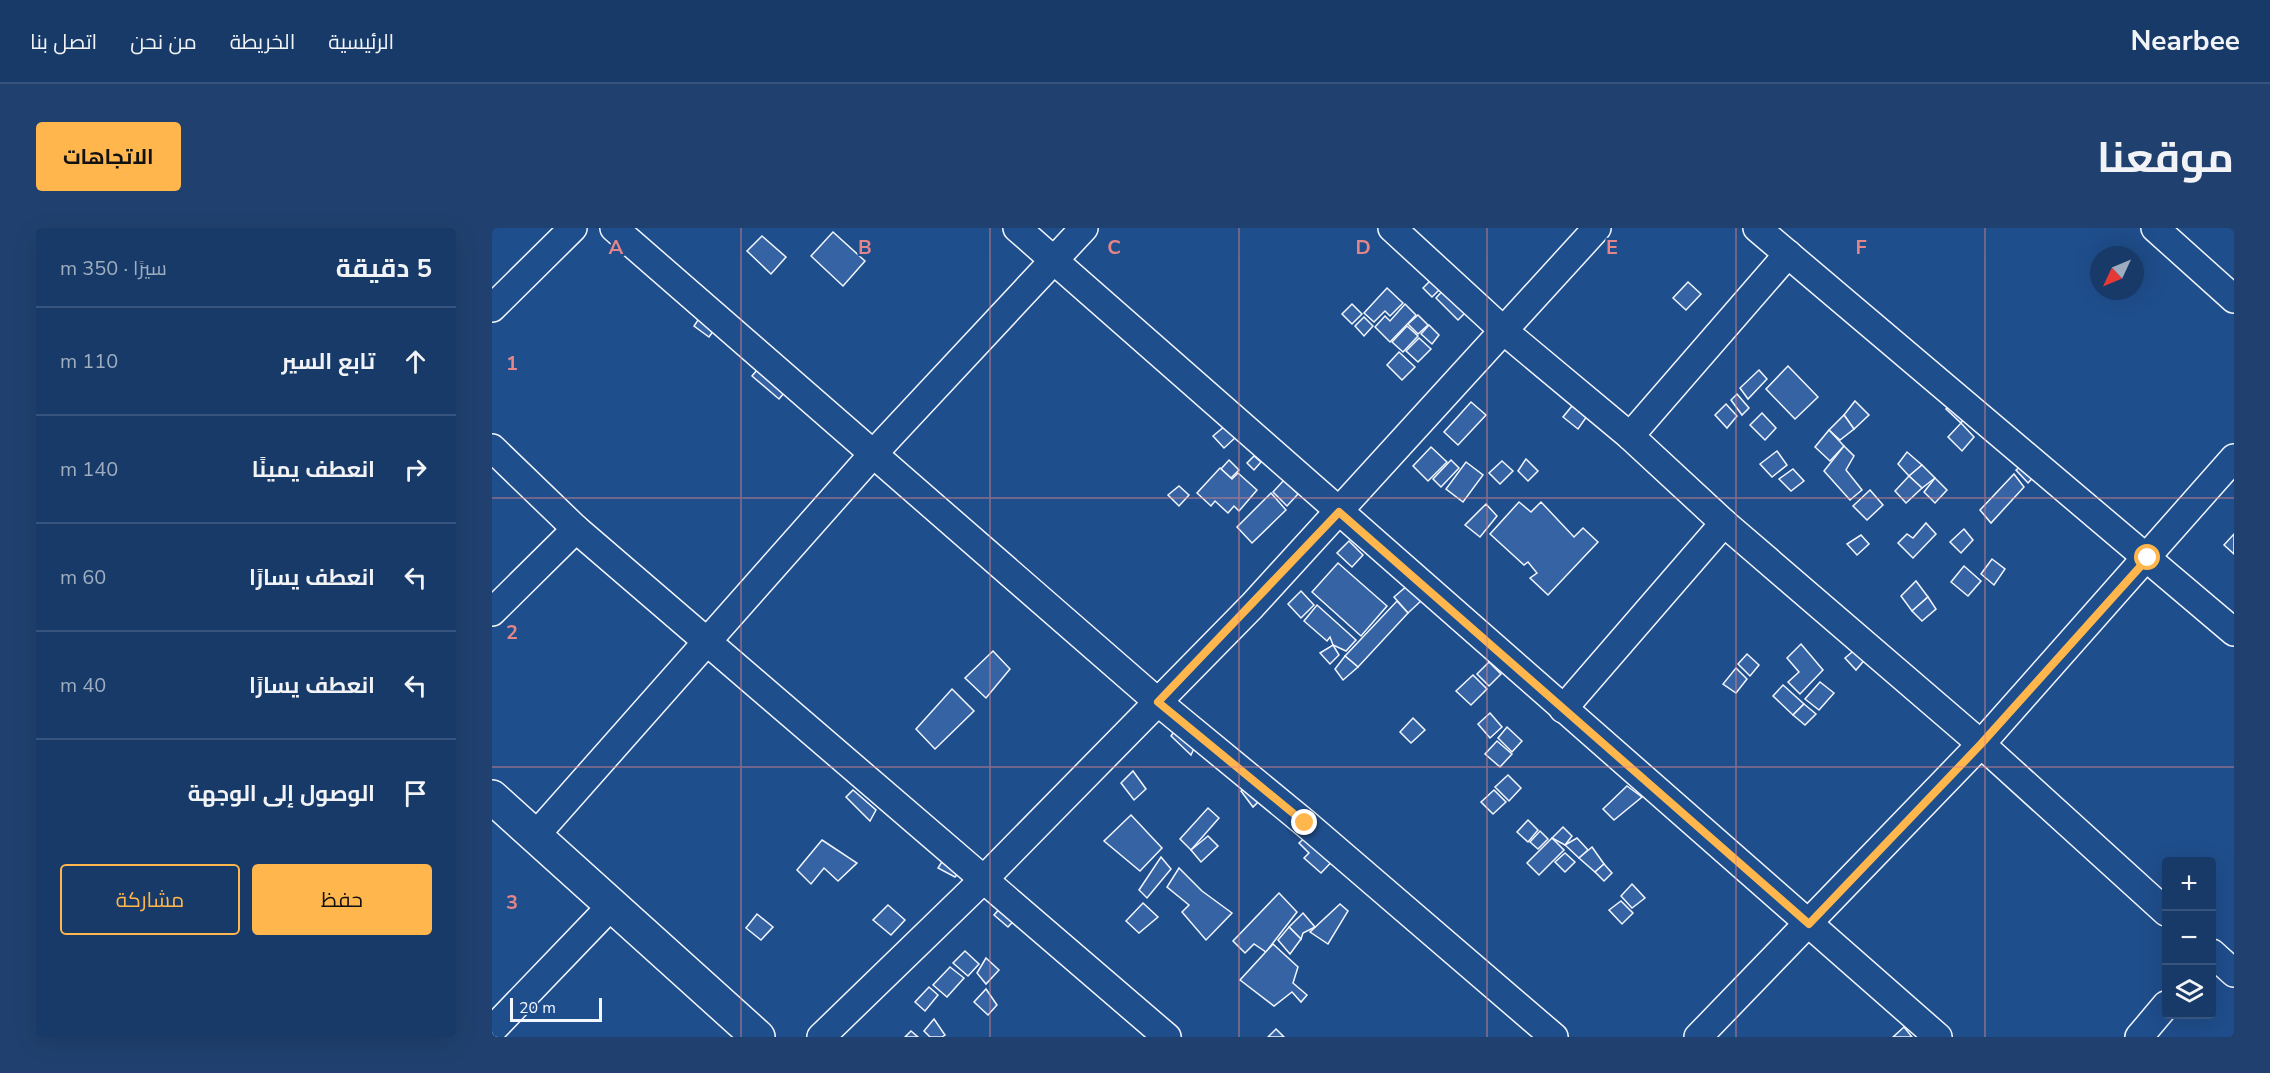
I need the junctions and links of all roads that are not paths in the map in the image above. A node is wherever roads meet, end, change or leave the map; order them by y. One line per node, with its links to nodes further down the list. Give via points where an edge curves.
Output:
1 (573, 228): 12 (street)
2 (614, 228): 16 (street)
3 (1017, 228): 10 (street)
4 (1084, 228): 10 (street)
5 (1392, 228): 13 (street)
6 (1597, 228): 13 (street)
7 (1757, 228): 9 (street)
8 (2156, 228): 11 (street)
9 (1788, 254): 14 (street); 21 (street)
10 (1054, 261): 16 (street); 18 (street)
11 (2234, 298)
12 (492, 308)
13 (1504, 331): 14 (street); 18 (street)
14 (1629, 436): 19 (street)
15 (492, 448): 20 (street)
16 (873, 454): 24 (street); 25 (street)
17 (2234, 458): 21 (street)
18 (1339, 512): 25 (street); 26 (street)
19 (1724, 524): 26 (street); 27 (street)
20 (576, 529): 22 (street); 24 (street)
21 (2148, 558): 23 (street); 27 (street)
22 (492, 612)
23 (2234, 632)
24 (708, 643): 29 (street); 30 (street)
25 (1158, 702): 30 (street); 41 (street)
26 (1563, 709): 33 (street)
27 (1981, 744): 32 (street); 33 (street)
28 (492, 797): 29 (street)
29 (535, 836): 31 (street)
30 (985, 878): 39 (street); 40 (street)
31 (612, 905): 37 (street); 38 (street)
32 (2165, 911)
33 (1809, 924): 42 (street); 43 (street)
34 (2216, 957): 35 (street)
35 (2234, 973)
36 (2162, 1010): 44 (street)
37 (492, 1029)
38 (758, 1037)
39 (821, 1037)
40 (1167, 1037)
41 (1554, 1037)
42 (1698, 1037)
43 (1938, 1037)
44 (2139, 1037)

